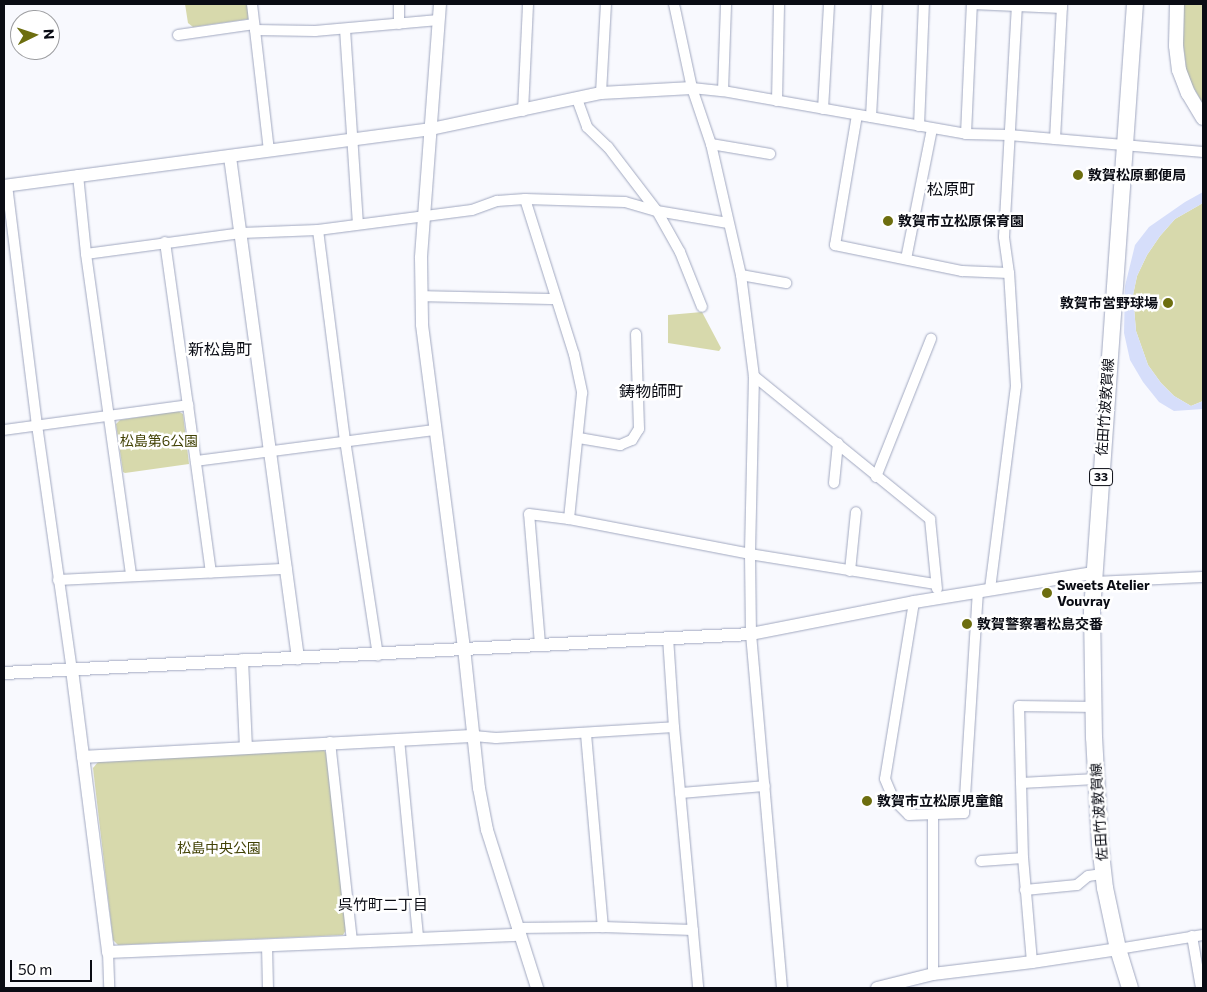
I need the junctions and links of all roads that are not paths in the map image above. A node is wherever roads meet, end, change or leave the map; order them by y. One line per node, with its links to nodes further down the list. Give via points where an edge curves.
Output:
1 (252, 4): 19 (street)
2 (399, 4): 18 (street)
3 (440, 4): 17 (street)
4 (528, 4): 28 (street)
5 (606, 4): 24 (street)
6 (674, 4): 22 (street)
7 (726, 4): 23 (street)
8 (779, 4): 26 (street)
9 (829, 4): 27 (street)
10 (877, 4): 30 (street)
11 (924, 4): 32 (street)
12 (972, 4): 15 (street); 35 (street)
13 (1135, 4): 40 (main road, 佐田竹波敦賀線 / 33)
14 (1177, 4): 31 (main road, via 1178,63 1188,93)
15 (1017, 5): 16 (street); 36 (street)
16 (1062, 6): 38 (street)
17 (438, 20): 18 (street); 33 (street)
18 (399, 24): 20 (street)
19 (255, 27): 20 (street); 21 (street); 41 (street)
20 (345, 29): 37 (street)
21 (178, 35)
22 (692, 88): 23 (street); 24 (street); 39 (street)
23 (723, 91): 26 (street)
24 (601, 93): 25 (street)
25 (577, 99): 28 (street); 48 (street, via 587,127 608,148)
26 (777, 101): 27 (street)
27 (822, 109): 29 (street)
28 (522, 111): 33 (street)
29 (857, 115): 30 (street); 56 (street, via 835,245)
30 (871, 117): 32 (street)
31 (1203, 118)
32 (919, 126): 34 (street)
33 (431, 129): 37 (street); 49 (street)
34 (932, 129): 35 (street); 56 (street)
35 (966, 134): 36 (street)
36 (1009, 135): 38 (street); 57 (street, via 1004,237)
37 (353, 139): 41 (street); 51 (street)
38 (1055, 140): 40 (street)
39 (711, 144): 43 (street); 50 (street)
40 (1124, 144): 42 (street); 85 (main road, 佐田竹波敦賀線 / 33)
41 (269, 150): 44 (street)
42 (1203, 152)
43 (770, 154)
44 (230, 156): 45 (street); 53 (street)
45 (78, 175): 46 (street); 55 (street)
46 (5, 185): 68 (street)
47 (525, 199): 48 (street, via 625,202); 49 (street, via 496,201 472,210); 61 (street)
48 (657, 211): 50 (street); 62 (street, via 680,252)
49 (424, 216): 51 (street); 60 (street)
50 (728, 223): 58 (street)
51 (358, 224): 52 (street)
52 (318, 230): 53 (street); 72 (street)
53 (240, 233): 54 (street); 74 (street)
54 (165, 242): 55 (street); 66 (street)
55 (86, 254): 67 (street)
56 (906, 259): 57 (street, via 962,271)
57 (1009, 272): 89 (street, via 1016,386)
58 (742, 275): 59 (street); 65 (street)
59 (786, 283)
60 (421, 296): 61 (street); 70 (street)
61 (556, 299): 71 (street, via 574,354 582,394)
62 (702, 307)
63 (636, 334): 71 (street, via 639,429 632,440 620,445)
64 (931, 338): 76 (street)
65 (754, 376): 73 (street); 80 (street)
66 (188, 405): 67 (street); 75 (street)
67 (109, 416): 68 (street); 84 (street)
68 (37, 425): 69 (street); 87 (street)
69 (4, 430)
70 (435, 430): 72 (street); 95 (street)
71 (579, 438): 79 (street)
72 (345, 440): 74 (street); 96 (street)
73 (838, 443): 76 (street); 77 (street)
74 (270, 452): 75 (street); 81 (street)
75 (196, 461): 83 (street)
76 (876, 478): 88 (street, via 930,519)
77 (834, 483)
78 (856, 512): 82 (street)
79 (568, 519): 80 (street); 94 (street, via 529,514)
80 (750, 554): 82 (street); 92 (street)
81 (287, 569): 83 (street); 97 (street)
82 (850, 571): 88 (street)
83 (211, 572): 84 (street)
84 (131, 576): 87 (street)
85 (1094, 577): 86 (street); 89 (street); 101 (main road, 佐田竹波敦賀線 / 33)
86 (1203, 577)
87 (58, 580): 99 (street)
88 (936, 584): 90 (street)
89 (984, 590): 90 (street); 113 (street, via 964,814)
90 (938, 599): 91 (street)
91 (914, 602): 92 (street); 113 (street, via 885,779 894,800 909,815)
92 (751, 634): 93 (street); 111 (street)
93 (668, 637): 94 (street); 102 (street)
94 (540, 644): 95 (street)
95 (464, 648): 96 (street); 104 (street)
96 (378, 655): 97 (street)
97 (298, 658): 98 (street)
98 (242, 660): 99 (street); 107 (street)
99 (72, 670): 100 (street); 108 (street)
100 (4, 673)
101 (1093, 706): 109 (main road, 佐田竹波敦賀線 / 33); 110 (street, via 1019,706)
102 (674, 726): 103 (street); 112 (street)
103 (586, 734): 104 (street); 118 (street)
104 (474, 736): 105 (street); 120 (street, via 487,830)
105 (399, 739): 106 (street); 123 (street)
106 (330, 742): 107 (street); 124 (street)
107 (246, 746): 108 (street)
108 (83, 757): 127 (street)
109 (1096, 779): 110 (street); 116 (main road, 佐田竹波敦賀線 / 33)
110 (1021, 784): 114 (street)
111 (765, 786): 112 (street); 134 (street)
112 (680, 793): 119 (street)
113 (933, 816): 129 (street)
114 (1023, 858): 115 (street); 117 (street)
115 (981, 861)
116 (1103, 874): 117 (street, via 1088,876 1077,885); 126 (main road, 佐田竹波敦賀線 / 33)
117 (1025, 890): 128 (street)
118 (603, 927): 119 (street); 120 (street)
119 (693, 930): 133 (street)
120 (518, 932): 123 (street); 132 (street)
121 (1203, 934): 122 (street)
122 (1192, 936): 126 (street); 137 (street)
123 (418, 938): 124 (street)
124 (352, 942): 125 (street)
125 (267, 945): 127 (street); 131 (street)
126 (1118, 949): 128 (street); 136 (main road, 佐田竹波敦賀線 / 33)
127 (108, 952): 130 (street)
128 (1032, 962): 129 (street)
129 (933, 974): 135 (street)
130 (109, 988)
131 (268, 988)
132 (537, 988)
133 (698, 988)
134 (782, 988)
135 (876, 988)
136 (1130, 988)
137 (1201, 988)

